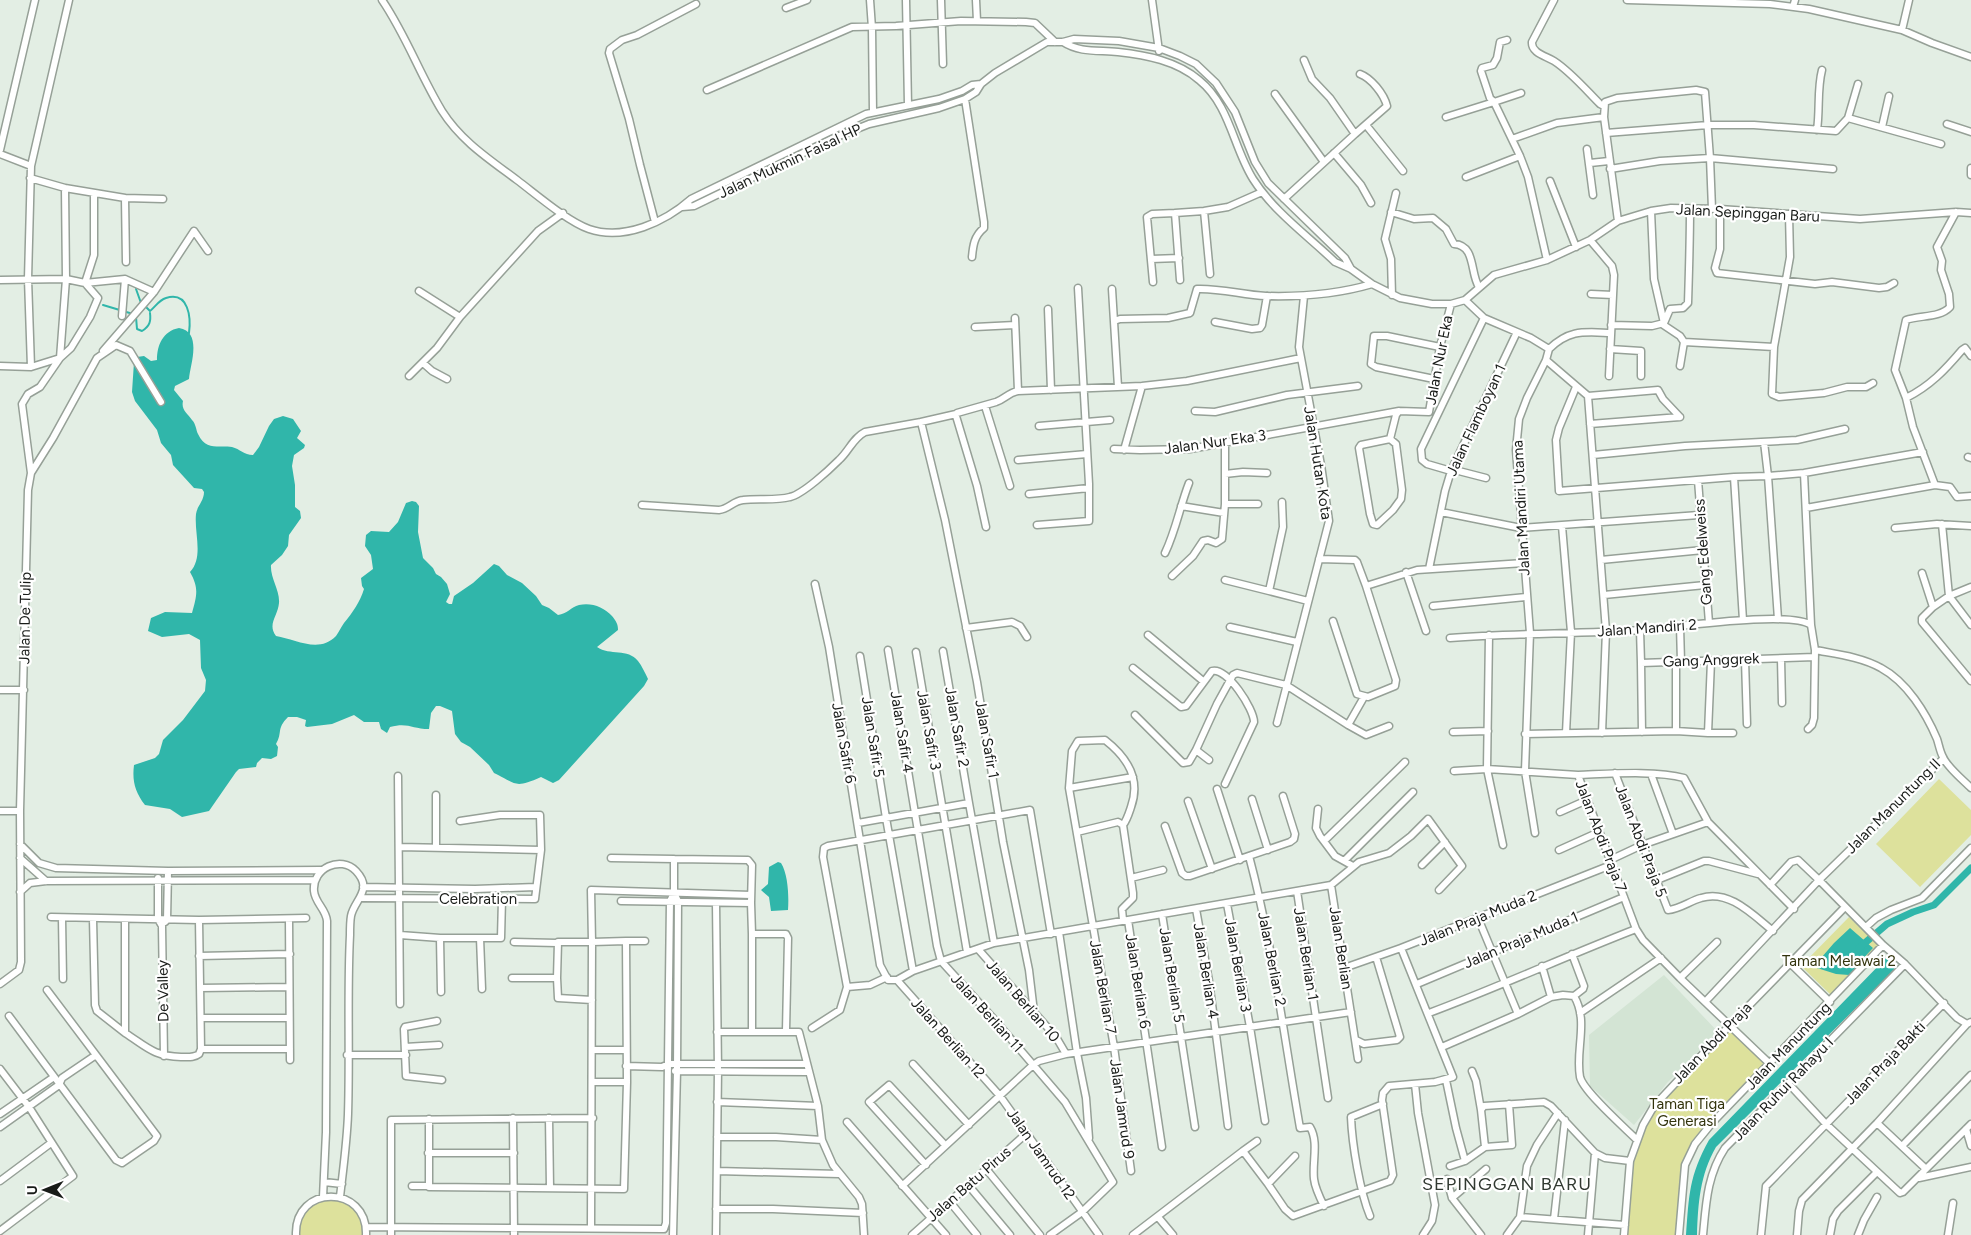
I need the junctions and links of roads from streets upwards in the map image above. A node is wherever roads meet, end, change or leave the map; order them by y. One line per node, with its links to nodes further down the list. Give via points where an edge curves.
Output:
1 (35, 0): 58 (street)
2 (68, 0): 66 (street)
3 (382, 0): 94 (street, Jalan Mukmin Faisal HP, via 442,110 463,139)
4 (807, 0): 17 (street)
5 (870, 0): 21 (street)
6 (906, 0): 20 (street)
7 (941, 0): 19 (street)
8 (976, 0): 18 (street)
9 (1152, 0): 26 (street)
10 (1554, 0): 42 (street, via 1532,47 1556,63)
11 (1627, 0): 14 (street)
12 (1795, 0): 16 (street)
13 (1909, 0): 22 (street)
14 (1695, 2): 16 (street)
15 (696, 4): 97 (street, via 622,40 610,48 609,53)
16 (1793, 7): 22 (street)
17 (786, 8)
18 (977, 21): 19 (street); 24 (street, via 1035,23)
19 (941, 22): 20 (street); 30 (street)
20 (907, 26): 21 (street); 41 (street)
21 (872, 28): 35 (street, via 852,27); 43 (street)
22 (1902, 30): 27 (street)
23 (1507, 40): 40 (street, via 1500,42 1493,64 1481,69)
24 (1051, 42): 25 (street); 33 (street, Jalan Mukmin Faisal HP)
25 (1063, 42): 26 (street, via 1074,39 1119,41); 28 (street, via 1074,49)
26 (1159, 48): 28 (street); 82 (street, via 1196,64 1216,83 1235,112 1255,162 1268,183)
27 (1971, 57)
28 (1158, 58): 76 (street, via 1199,80 1216,99 1245,164)
29 (1304, 60): 54 (street, via 1312,79)
30 (943, 64)
31 (1822, 70): 51 (street)
32 (1360, 74): 48 (street, via 1372,83 1387,106)
33 (981, 84): 39 (street, Jalan Mukmin Faisal HP); 41 (street, Jalan Mukmin Faisal HP, via 939,99)
34 (1858, 84): 46 (street)
35 (707, 90)
36 (1521, 93): 40 (street)
37 (1275, 94): 64 (street)
38 (1889, 96): 50 (street)
39 (965, 99): 84 (street, Jalan Mukmin Faisal HP, via 869,124 694,206); 101 (street, via 985,227 975,240)
40 (1494, 102): 44 (street); 55 (street)
41 (908, 105): 43 (street, Jalan Mukmin Faisal HP)
42 (1604, 106): 45 (street); 49 (street, via 1605,102 1617,98 1702,90 1706,96)
43 (873, 112): 84 (street, Jalan Mukmin Faisal HP, via 691,199)
44 (1446, 117)
45 (1604, 117): 53 (street); 55 (street, via 1557,123)
46 (1848, 118): 50 (street); 51 (street, via 1836,131)
47 (1947, 124): 52 (street)
48 (1366, 125): 54 (street); 70 (street)
49 (1708, 125): 51 (street); 53 (street); 62 (street)
50 (1882, 127): 56 (street)
51 (1817, 130)
52 (1971, 132)
53 (1606, 133): 63 (street)
54 (1355, 134): 59 (street)
55 (1512, 139): 61 (street)
56 (1941, 144)
57 (1587, 148): 65 (street)
58 (0, 150)
59 (1334, 153): 64 (street); 83 (street, via 1361,185)
60 (0, 154): 66 (street)
61 (1520, 156): 72 (street); 104 (street)
62 (1710, 158): 68 (street); 69 (street); 86 (street)
63 (1609, 161): 65 (street); 68 (street)
64 (1324, 162): 82 (street)
65 (1590, 163): 79 (street)
66 (31, 166): 73 (street)
67 (1971, 168): 71 (street)
68 (1610, 169): 96 (street)
69 (1833, 169)
70 (1403, 171)
71 (1971, 175)
72 (1466, 177)
73 (30, 178): 75 (street); 108 (street)
74 (1550, 181): 99 (street)
75 (65, 188): 77 (street); 109 (street)
76 (1262, 192): 88 (street, via 1228,207); 106 (street, via 1335,262)
77 (94, 193): 80 (street); 115 (street, via 94,255)
78 (1396, 193): 90 (street)
79 (1593, 195)
80 (125, 198): 81 (street); 105 (street)
81 (163, 199)
82 (1284, 199): 106 (street, via 1344,258)
83 (1371, 203)
84 (682, 207): 97 (street, Jalan Mukmin Faisal HP)
85 (1690, 208): 86 (street, Jalan Sepinggan Baru); 89 (street, Jalan Sepinggan Baru); 136 (street, via 1688,303 1682,308 1670,309)
86 (1712, 209): 87 (street, Jalan Sepinggan Baru)
87 (1720, 209): 95 (street, Jalan Sepinggan Baru); 113 (street, via 1720,249 1716,272)
88 (1204, 211): 93 (street); 107 (street)
89 (1651, 211): 96 (street, Jalan Sepinggan Baru); 136 (street, via 1654,279)
90 (1391, 212): 118 (street, via 1414,219 1433,218 1446,229 1454,244 1459,244 1470,254); 124 (street, via 1384,239 1391,259)
91 (1956, 212): 92 (street, Jalan Sepinggan Baru); 95 (street, Jalan Sepinggan Baru, via 1860,219); 170 (street, via 1937,247 1950,307 1908,319 1905,323 1894,370)
92 (1971, 212)
93 (1175, 213): 102 (street); 103 (street, via 1147,217)
94 (563, 214): 97 (street, Jalan Mukmin Faisal HP, via 590,229 615,233); 132 (street, via 538,231)
95 (1789, 214): 113 (street, via 1790,257)
96 (1618, 221): 98 (street, Jalan Sepinggan Baru)
97 (655, 222)
98 (1590, 240): 99 (street, Jalan Sepinggan Baru); 125 (street, via 1612,266)
99 (1576, 247): 104 (street, Jalan Sepinggan Baru)
100 (208, 251): 122 (street, Jalan De Tulip, via 194,230)
101 (972, 257)
102 (1179, 258): 103 (street); 112 (street)
103 (1151, 259): 114 (street)
104 (1547, 260): 118 (street, Jalan Sepinggan Baru, via 1494,275)
105 (126, 262)
106 (1351, 269): 117 (street)
107 (1210, 274)
108 (28, 279): 109 (street); 111 (street); 154 (street)
109 (66, 279): 115 (street); 147 (street)
110 (125, 279): 115 (street); 122 (street); 131 (street)
111 (0, 280)
112 (1180, 280)
113 (1786, 280): 116 (street, via 1879,288); 143 (street)
114 (1153, 282)
115 (85, 283): 147 (street, via 98,298 71,348)
116 (1894, 283)
117 (1372, 284): 124 (street, Jalan Sepinggan Baru); 127 (street, via 1348,292)
118 (1479, 287): 128 (street, Jalan Sepinggan Baru)
119 (1078, 288): 165 (street)
120 (1112, 289): 134 (street)
121 (419, 291): 132 (street)
122 (151, 294): 148 (street, Jalan De Tulip)
123 (1591, 294): 125 (street)
124 (1392, 295): 129 (street, Jalan Sepinggan Baru, via 1432,304)
125 (1613, 295): 137 (street)
126 (1267, 296): 127 (street); 134 (street, via 1197,289 1190,313 1168,318); 135 (street, via 1260,328)
127 (1304, 296): 149 (street, Jalan Hutan Kota, via 1299,347)
128 (1465, 300): 129 (street, Jalan Sepinggan Baru); 133 (street)
129 (1451, 304): 142 (street, Jalan Nur Eka)
130 (1048, 309): 166 (street)
131 (122, 316)
132 (460, 317): 151 (street)
133 (1484, 318): 139 (street); 178 (street)
134 (1114, 321): 163 (street)
135 (1215, 322)
136 (1663, 323): 137 (street, via 1652,326); 141 (street)
137 (1611, 325): 140 (street)
138 (975, 327): 167 (street, via 1015,322)
139 (1517, 332): 144 (street); 194 (street, Jalan Flamboyan 1)
140 (1611, 333): 144 (street, via 1568,335); 145 (street)
141 (1684, 342): 143 (street); 153 (street)
142 (1440, 347): 159 (street, Jalan Nur Eka); 159 (street, via 1374,336 1371,364 1376,368)
143 (1774, 347): 160 (street, via 1771,390 1775,396 1824,393 1848,387 1866,387)
144 (1549, 349): 150 (street, Jalan Mandiri Utama)
145 (1610, 349): 156 (street); 157 (street, via 1641,351)
146 (1971, 356): 170 (street, via 1963,349 1938,378)
147 (60, 358): 154 (street); 195 (street, via 40,387 28,394 22,404)
148 (97, 358): 171 (street, via 116,345 130,351); 195 (street, Jalan De Tulip)
149 (1301, 358): 161 (street, via 1187,381); 168 (street, Jalan Hutan Kota)
150 (1546, 360): 164 (street); 225 (street, Jalan Mandiri Utama, via 1527,398 1516,434)
151 (423, 363): 155 (street); 158 (street)
152 (0, 366): 154 (street)
153 (1680, 366)
154 (31, 367)
155 (409, 376)
156 (1609, 376)
157 (1641, 376)
158 (447, 379)
159 (1434, 379): 174 (street, Jalan Nur Eka)
160 (1873, 383)
161 (1142, 386): 163 (street); 189 (street)
162 (1358, 386): 168 (street)
163 (1118, 387): 165 (street)
164 (1576, 387): 169 (street); 207 (street, via 1556,440 1558,491)
165 (1084, 389): 166 (street); 180 (street)
166 (1051, 390): 167 (street)
167 (1018, 391): 172 (street)
168 (1307, 393): 173 (street, via 1215,412); 183 (street, Jalan Hutan Kota)
169 (1588, 396): 181 (street); 181 (street, via 1656,390 1680,417)
170 (1906, 398): 190 (street)
171 (161, 402)
172 (985, 406): 176 (street); 205 (street)
173 (1195, 411)
174 (1429, 412): 175 (street, Jalan Nur Eka); 178 (street)
175 (1398, 413): 183 (street, Jalan Nur Eka); 185 (street)
176 (956, 414): 179 (street); 224 (street)
177 (1110, 420): 180 (street)
178 (1434, 420): 194 (street, via 1421,450 1422,460)
179 (921, 422): 213 (street, via 860,434 841,459 808,487 790,497 742,500 734,502 726,510); 256 (street, Jalan Safir 1, via 945,520)
180 (1085, 422): 182 (street); 191 (street)
181 (1590, 424): 192 (street)
182 (1039, 426)
183 (1314, 426): 187 (street, Jalan Nur Eka 3); 229 (street, Jalan Hutan Kota, via 1329,521)
184 (1845, 429): 186 (street, via 1806,438)
185 (1390, 440): 185 (street, via 1361,445 1359,452 1370,514 1373,524 1378,525 1401,500 1396,444)
186 (1764, 442): 192 (street); 199 (street)
187 (1225, 443): 189 (street, Jalan Nur Eka 3, via 1190,449); 198 (street)
188 (1114, 449): 189 (street, Jalan Nur Eka 3)
189 (1124, 450)
190 (1922, 452): 197 (street); 204 (street)
191 (1088, 454): 193 (street); 206 (street)
192 (1593, 455): 207 (street)
193 (1018, 460)
194 (1451, 470): 201 (street); 216 (street, Jalan Flamboyan 1)
195 (31, 473): 284 (street, Jalan De Tulip)
196 (1267, 473): 198 (street)
197 (1804, 473): 199 (street); 215 (street)
198 (1226, 474): 211 (street)
199 (1768, 476): 200 (street); 248 (street)
200 (1734, 477): 202 (street); 249 (street)
201 (1486, 478)
202 (1698, 480): 207 (street); 218 (street, Gang Edelweiss)
203 (1189, 483): 214 (street)
204 (1935, 485): 209 (street, via 1950,487 1957,497); 215 (street)
205 (1010, 486)
206 (1089, 488): 208 (street); 221 (street, via 1088,522)
207 (1596, 488): 219 (street)
208 (1029, 494)
209 (1971, 496)
210 (1282, 502): 241 (street, via 1283,527)
211 (1225, 504): 212 (street); 217 (street)
212 (1258, 504)
213 (642, 505)
214 (1181, 506): 217 (street); 228 (street)
215 (1806, 508): 252 (street)
216 (1441, 512): 225 (street); 232 (street, Jalan Flamboyan 1)
217 (1224, 513): 235 (street, via 1220,542 1202,541 1193,556)
218 (1699, 515): 219 (street); 227 (street, Gang Edelweiss)
219 (1598, 522): 222 (street); 230 (street)
220 (1942, 524): 223 (street); 226 (street); 243 (street)
221 (1036, 525)
222 (1562, 526): 225 (street); 260 (street)
223 (1971, 526)
224 (986, 527)
225 (1522, 528): 231 (street, Jalan Mandiri Utama)
226 (1895, 528)
227 (1703, 550): 230 (street); 238 (street, Gang Edelweiss)
228 (1165, 552)
229 (1319, 559): 239 (street, via 1355,560); 245 (street, Jalan Hutan Kota)
230 (1601, 560): 242 (street)
231 (1524, 563): 232 (street); 244 (street, Jalan Mandiri Utama)
232 (1429, 569): 233 (street)
233 (1406, 572): 239 (street); 258 (street)
234 (1922, 573): 247 (street)
235 (1172, 576)
236 (1225, 580): 241 (street)
237 (815, 584): 336 (street, Jalan Safir 6, via 829,647)
238 (1705, 585): 242 (street); 251 (street, Gang Edelweiss)
239 (1366, 586): 285 (street, via 1396,680 1395,686)
240 (1971, 587): 243 (street)
241 (1269, 591): 245 (street)
242 (1604, 595): 259 (street)
243 (1949, 596): 247 (street); 253 (street)
244 (1527, 597): 246 (street); 261 (street, Jalan Mandiri Utama)
245 (1308, 601): 266 (street, Jalan Hutan Kota)
246 (1433, 606)
247 (1933, 607): 281 (street, via 1923,616 1922,622)
248 (1778, 619): 249 (street, Jalan Mandiri 2); 252 (street, Jalan Mandiri 2, via 1806,621)
249 (1743, 620): 251 (street, Jalan Mandiri 2)
250 (1333, 621): 285 (street, via 1357,694)
251 (1709, 623): 254 (street, Jalan Mandiri 2)
252 (1811, 625): 268 (street)
253 (1971, 625)
254 (1680, 626): 257 (street, Jalan Mandiri 2); 276 (street)
255 (1230, 627): 266 (street)
256 (966, 628): 264 (street, via 1012,622 1020,626); 331 (street, Jalan Safir 1)
257 (1640, 630): 259 (street, Jalan Mandiri 2); 277 (street, Gang Anggrek)
258 (1426, 631)
259 (1606, 631): 260 (street, Jalan Mandiri 2); 298 (street)
260 (1571, 632): 261 (street, Jalan Mandiri 2); 297 (street)
261 (1530, 633): 263 (street, Jalan Mandiri 2); 299 (street, Jalan Mandiri Utama)
262 (1148, 635): 280 (street)
263 (1489, 635): 265 (street, Jalan Mandiri 2); 293 (street)
264 (1026, 637)
265 (1450, 638)
266 (1297, 642): 282 (street, Jalan Hutan Kota)
267 (888, 650): 330 (street, Jalan Safir 4)
268 (1815, 650): 272 (street); 303 (street, Jalan Manuntung II, via 1866,662 1892,675 1924,715)
269 (942, 651): 324 (street, Jalan Safir 2)
270 (916, 652): 325 (street, Jalan Safir 3)
271 (860, 656): 332 (street, Jalan Safir 5)
272 (1815, 658): 273 (street, Gang Anggrek); 292 (street, via 1814,718)
273 (1780, 659): 274 (street, Gang Anggrek); 286 (street)
274 (1745, 660): 275 (street, Gang Anggrek); 289 (street)
275 (1711, 661): 276 (street, Gang Anggrek); 300 (street)
276 (1678, 662): 277 (street, Gang Anggrek); 294 (street)
277 (1640, 663): 296 (street)
278 (1133, 668): 280 (street, via 1181,707 1186,706)
279 (1231, 680): 280 (street, via 1216,670); 282 (street, via 1241,673); 302 (street, via 1208,720); 314 (street, via 1253,714 1254,722)
280 (1203, 681)
281 (1971, 681)
282 (1286, 685): 288 (street, Jalan Hutan Kota); 290 (street)
283 (0, 690): 284 (street)
284 (24, 690): 327 (street, Jalan De Tulip)
285 (1364, 697): 290 (street)
286 (1782, 703)
287 (1135, 715): 302 (street, via 1183,763 1189,762)
288 (1277, 723)
289 (1747, 724)
290 (1348, 725): 291 (street, via 1366,735)
291 (1389, 726)
292 (1808, 729)
293 (1488, 731): 295 (street); 306 (street)
294 (1676, 731): 296 (street); 300 (street)
295 (1453, 732)
296 (1642, 732): 298 (street)
297 (1566, 733): 298 (street); 299 (street)
298 (1602, 733)
299 (1525, 734): 308 (street, Jalan Mandiri Utama)
300 (1708, 734): 301 (street)
301 (1733, 734)
302 (1196, 750): 304 (street)
303 (1943, 759): 316 (street); 377 (street, Jalan Manuntung II)
304 (1209, 760)
305 (1405, 762): 347 (street)
306 (1487, 769): 307 (street, Jalan Abdi Praja 7); 308 (street, Jalan Abdi Praja 7); 350 (street)
307 (1454, 771)
308 (1524, 771): 311 (street, Jalan Abdi Praja 7); 343 (street, Jalan Mandiri Utama)
309 (1615, 774): 310 (street); 311 (street); 351 (street, Jalan Abdi Praja 5)
310 (1651, 774): 335 (street, via 1684,778); 345 (street)
311 (1578, 775): 322 (street, Jalan Abdi Praja 7)
312 (398, 776): 352 (street)
313 (1133, 776): 315 (street); 315 (street, Jalan Berlian 7, via 1120,753 1105,740 1078,741 1072,751); 338 (street, via 1136,791)
314 (1225, 784)
315 (1069, 788): 341 (street, Jalan Berlian 7)
316 (1971, 788)
317 (1216, 789): 362 (street)
318 (1413, 792): 363 (street)
319 (436, 795): 353 (street)
320 (1283, 796): 356 (street, via 1294,839)
321 (1252, 799): 356 (street)
322 (1587, 800): 329 (street); 342 (street, Jalan Abdi Praja 7)
323 (1188, 801): 367 (street)
324 (969, 803): 325 (street); 333 (street, Jalan Safir 2)
325 (943, 808): 330 (street); 337 (street, Jalan Safir 3)
326 (1318, 809): 347 (street, via 1316,828)
327 (20, 810): 328 (street); 349 (street, Jalan De Tulip)
328 (0, 811)
329 (1560, 812)
330 (915, 814): 332 (street); 340 (street, Jalan Safir 4)
331 (999, 814): 333 (street); 422 (street, via 1030,810); 426 (street, Jalan Safir 1)
332 (886, 818): 336 (street); 344 (street, Jalan Safir 5)
333 (972, 820): 337 (street); 433 (street, Jalan Safir 2)
334 (460, 821): 355 (street, via 500,815 540,815)
335 (1708, 822): 345 (street, Jalan Praja Muda 2); 372 (street)
336 (858, 823): 346 (street, Jalan Safir 6)
337 (945, 824): 340 (street); 438 (street, Jalan Safir 3)
338 (1123, 825): 341 (street, via 1118,822); 373 (street)
339 (1165, 826): 367 (street, via 1182,873 1190,876)
340 (918, 830): 344 (street); 444 (street, Jalan Safir 4)
341 (1077, 832): 416 (street, Jalan Berlian 7)
342 (1599, 832): 357 (street); 364 (street, Jalan Abdi Praja 7)
343 (1535, 833)
344 (889, 834): 346 (street); 449 (street, Jalan Safir 5)
345 (1673, 834): 351 (street, Jalan Praja Muda 2)
346 (861, 840): 452 (street, Jalan Safir 6, via 880,965); 460 (street, via 828,846 823,853)
347 (1324, 841): 363 (street, via 1335,856)
348 (1445, 842): 365 (street); 366 (street, via 1428,819 1389,853); 385 (street, via 1462,866)
349 (20, 844): 359 (street, Jalan De Tulip); 370 (street, via 33,859 51,868)
350 (1503, 846)
351 (1642, 846): 364 (street, Jalan Praja Muda 2); 376 (street, Jalan Abdi Praja 5)
352 (399, 847): 353 (street); 384 (street)
353 (436, 847): 355 (street)
354 (1971, 848): 417 (street, via 1922,898 1891,910)
355 (540, 850): 383 (street)
356 (1268, 850): 358 (street)
357 (1559, 850)
358 (1249, 856): 362 (street); 392 (street, Jalan Berlian 2)
359 (20, 858): 378 (street); 387 (street, Jalan De Tulip)
360 (611, 858): 361 (street)
361 (674, 859): 388 (street); 389 (street, via 748,860 752,865)
362 (1240, 860): 367 (street)
363 (1344, 861): 366 (street)
364 (1611, 863): 390 (street, Jalan Abdi Praja 7); 408 (street, Jalan Praja Muda 2)
365 (1422, 865)
366 (1353, 866): 380 (street)
367 (1212, 869)
368 (321, 870): 371 (street); 375 (street); 382 (street, via 338,864 348,865 356,871)
369 (1163, 870): 373 (street)
370 (158, 871): 371 (street); 374 (street, De Valley)
371 (168, 871): 379 (street)
372 (1758, 874): 376 (street, via 1704,861); 381 (street)
373 (1131, 878): 414 (street, via 1133,898 1122,909)
374 (158, 880): 378 (street); 379 (street); 415 (street, De Valley)
375 (315, 880): 379 (street); 590 (street, via 316,899 327,915)
376 (1657, 880): 419 (street, Jalan Abdi Praja 5, via 1668,910 1701,898 1720,897 1743,906)
377 (1819, 880): 381 (street, via 1794,860); 401 (street); 403 (street, Jalan Manuntung II)
378 (46, 881): 387 (street, via 30,883)
379 (167, 881): 412 (street)
380 (1331, 885): 386 (street); 448 (street, Jalan Berlian)
381 (1770, 885): 403 (street)
382 (363, 887): 384 (street, Celebration); 391 (street)
383 (536, 887): 384 (street, Celebration, via 475,890); 394 (street, Celebration, via 535,899)
384 (399, 888): 393 (street)
385 (1439, 890)
386 (1297, 891): 392 (street); 480 (street, Jalan Berlian 1)
387 (20, 892): 456 (street, Jalan De Tulip, via 21,962 19,970)
388 (674, 893): 389 (street); 395 (street); 397 (street); 429 (street, via 591,890)
389 (751, 894): 399 (street)
390 (1624, 897): 418 (street, Jalan Abdi Praja 7); 437 (street, Jalan Praja Muda 1)
391 (362, 898): 393 (street, Celebration); 508 (street, via 351,915)
392 (1260, 898): 400 (street); 482 (street, Jalan Berlian 2)
393 (399, 899): 394 (street, Celebration); 423 (street)
394 (502, 899): 425 (street, via 502,937)
395 (670, 900): 396 (street); 397 (street); 516 (street)
396 (621, 901)
397 (678, 901): 398 (street); 517 (street)
398 (716, 903): 399 (street); 489 (street)
399 (751, 903): 421 (street)
400 (1227, 904): 402 (street); 485 (street, Jalan Berlian 3)
401 (1845, 907): 417 (street); 445 (street, Jalan Abdi Praja)
402 (1196, 909): 404 (street); 491 (street, Jalan Berlian 4)
403 (1794, 909): 419 (street, Jalan Manuntung II)
404 (1162, 914): 414 (street); 492 (street, Jalan Berlian 5)
405 (51, 917): 406 (street)
406 (62, 918): 410 (street); 454 (street)
407 (306, 918): 409 (street)
408 (1478, 918): 435 (street, Jalan Praja Muda 2); 437 (street)
409 (289, 919): 413 (street); 439 (street)
410 (93, 920): 411 (street); 490 (street, via 95,1006)
411 (126, 920): 415 (street); 490 (street)
412 (167, 920): 413 (street); 415 (street)
413 (199, 920): 441 (street)
414 (1125, 920): 416 (street); 494 (street, Jalan Berlian 6)
415 (160, 923): 507 (street, De Valley)
416 (1092, 927): 420 (street); 498 (street, Jalan Berlian 7)
417 (1866, 927): 434 (street)
418 (1636, 929): 440 (street); 443 (street, Jalan Abdi Praja 7)
419 (1773, 931): 468 (street, Jalan Manuntung II)
420 (1059, 932): 422 (street); 503 (street)
421 (752, 934): 487 (street); 488 (street, via 786,934 788,938)
422 (1051, 934): 426 (street)
423 (400, 936): 424 (street); 471 (street)
424 (440, 938): 425 (street); 464 (street)
425 (480, 938): 462 (street)
426 (1022, 938): 433 (street); 472 (street, Jalan Safir 1)
427 (645, 941): 430 (street)
428 (514, 942): 432 (street)
429 (592, 942): 430 (street); 432 (street); 467 (street)
430 (626, 942): 502 (street)
431 (1717, 942): 453 (street)
432 (557, 943): 451 (street)
433 (994, 943): 436 (street)
434 (1882, 944): 446 (street); 469 (street, Jalan Manuntung)
435 (1402, 948): 442 (street, Jalan Praja Muda 2); 457 (street)
436 (978, 949): 438 (street); 472 (street, Jalan Berlian 10)
437 (1493, 951): 457 (street, Jalan Praja Muda 1); 458 (street)
438 (967, 952): 444 (street)
439 (290, 954): 441 (street); 459 (street)
440 (1572, 954): 447 (street); 465 (street, via 1584,986)
441 (199, 956): 461 (street)
442 (1376, 957): 448 (street, Jalan Praja Muda 2); 493 (street, via 1400,1037 1364,1044)
443 (1663, 960): 453 (street, Jalan Abdi Praja 7); 476 (street)
444 (941, 961): 449 (street); 514 (street, Jalan Berlian 11)
445 (1792, 961): 469 (street); 484 (street, Jalan Abdi Praja)
446 (1903, 963): 470 (street); 529 (street, Jalan Ruhui Rahayu I)
447 (1542, 966): 458 (street); 466 (street)
448 (1344, 968): 473 (street, Jalan Berlian)
449 (913, 971): 455 (street)
450 (512, 978): 451 (street)
451 (557, 978): 467 (street, via 558,998)
452 (887, 978): 455 (street); 460 (street, via 870,985)
453 (1680, 978): 468 (street, Jalan Abdi Praja 7)
454 (63, 979)
455 (897, 980): 532 (street, Jalan Berlian 12)
456 (0, 984)
457 (1417, 984): 474 (street)
458 (1507, 984): 474 (street); 475 (street)
459 (290, 987): 461 (street); 479 (street)
460 (847, 987): 486 (street, via 840,1010)
461 (200, 988): 478 (street)
462 (482, 989)
463 (47, 990): 506 (street)
464 (441, 992)
465 (1574, 996): 466 (street); 476 (street)
466 (1551, 997): 475 (street)
467 (592, 1000): 501 (street)
468 (1705, 1002): 484 (street, Jalan Abdi Praja 7)
469 (1830, 1002): 513 (street, Jalan Manuntung)
470 (1944, 1003): 483 (street, via 1957,1018); 551 (street, Jalan Praja Bakti)
471 (400, 1004)
472 (1034, 1012): 504 (street, Jalan Berlian 10, via 1056,1036)
473 (1351, 1012): 480 (street); 493 (street, Jalan Berlian)
474 (1429, 1013): 497 (street)
475 (1518, 1014): 497 (street)
476 (1581, 1014): 561 (street, via 1580,1078 1594,1097)
477 (9, 1016): 523 (street)
478 (201, 1018): 479 (street); 499 (street)
479 (289, 1018): 500 (street)
480 (1316, 1018): 482 (street); 533 (street, Jalan Berlian 1)
481 (437, 1021): 496 (street, via 405,1027)
482 (1284, 1021): 485 (street); 608 (street, Jalan Berlian 2, via 1298,1119 1300,1128 1312,1129 1314,1182)
483 (1970, 1024): 550 (street)
484 (1729, 1026): 513 (street, Jalan Abdi Praja 7); 561 (street, Jalan Abdi Praja, via 1654,1106)
485 (1250, 1027): 491 (street); 548 (street, Jalan Berlian 3)
486 (812, 1028)
487 (752, 1031): 488 (street); 489 (street)
488 (786, 1031): 511 (street, via 799,1032)
489 (717, 1032): 518 (street)
490 (124, 1033): 507 (street)
491 (1216, 1033): 492 (street); 553 (street, Jalan Berlian 4)
492 (1182, 1036): 494 (street); 556 (street, Jalan Berlian 5)
493 (1356, 1040): 509 (street, Jalan Berlian)
494 (1148, 1043): 498 (street); 567 (street, Jalan Berlian 6)
495 (439, 1045): 496 (street)
496 (405, 1047): 505 (street)
497 (1442, 1047): 526 (street, via 1453,1077)
498 (1114, 1048): 503 (street); 584 (street, Jalan Jamrud 9)
499 (201, 1049): 500 (street); 507 (street, via 200,1054 194,1057)
500 (290, 1049): 510 (street)
501 (592, 1050): 502 (street); 527 (street)
502 (626, 1050): 515 (street)
503 (1077, 1053): 504 (street); 559 (street, via 1086,1098)
504 (1066, 1054): 514 (street)
505 (406, 1055): 508 (street); 525 (street, via 408,1078)
506 (97, 1056): 524 (street); 531 (street, via 157,1136 127,1162 122,1164 116,1160)
507 (164, 1056)
508 (348, 1056): 591 (street, via 348,1113)
509 (1358, 1059)
510 (290, 1060)
511 (807, 1064): 518 (street); 521 (street)
512 (913, 1064): 552 (street)
513 (1770, 1064): 645 (street, Jalan Manuntung, via 1712,1123 1688,1157 1683,1175)
514 (1033, 1065): 532 (street); 559 (street, Jalan Berlian 11, via 1065,1102)
515 (626, 1066): 516 (street); 528 (street)
516 (669, 1067): 517 (street); 606 (street)
517 (677, 1067): 518 (street); 606 (street)
518 (718, 1067): 521 (street); 535 (street)
519 (0, 1069): 534 (street)
520 (1472, 1071): 540 (street)
521 (809, 1072): 538 (street)
522 (1971, 1075): 565 (street)
523 (54, 1077): 524 (street); 531 (street); 534 (street)
524 (62, 1078): 531 (street)
525 (442, 1080)
526 (1446, 1080): 530 (street); 575 (street)
527 (592, 1082): 528 (street); 545 (street)
528 (627, 1082): 599 (street, via 625,1188)
529 (1788, 1083): 551 (street); 646 (street, Jalan Ruhui Rahayu I, via 1724,1148 1708,1187)
530 (1415, 1084): 536 (street, via 1389,1086 1383,1093); 640 (street, via 1435,1205 1432,1221)
531 (59, 1085): 539 (street)
532 (1000, 1096): 552 (street); 557 (street, Jalan Jamrud 12)
533 (1328, 1098)
534 (21, 1099): 539 (street); 542 (street)
535 (718, 1102): 538 (street); 558 (street)
536 (1383, 1104): 600 (street, via 1393,1174 1390,1181); 600 (street, via 1351,1117)
537 (1509, 1104): 540 (street, via 1486,1105); 541 (street, via 1544,1102); 568 (street, via 1512,1145)
538 (818, 1106): 560 (street)
539 (29, 1107): 555 (street); 563 (street)
540 (1481, 1110): 568 (street)
541 (1558, 1113): 547 (street); 614 (street, via 1527,1166)
542 (0, 1114)
543 (514, 1118): 544 (street); 546 (street); 572 (street)
544 (549, 1118): 545 (street); 598 (street)
545 (593, 1118): 599 (street)
546 (429, 1119): 573 (street); 623 (street, via 391,1120)
547 (1565, 1120): 571 (street); 616 (street)
548 (1264, 1121)
549 (847, 1122): 595 (street)
550 (1877, 1123): 565 (street); 569 (street)
551 (1826, 1124): 569 (street); 647 (street, Jalan Praja Bakti, via 1766,1186)
552 (969, 1125): 564 (street)
553 (1228, 1126)
554 (1969, 1126): 566 (street); 581 (street)
555 (0, 1127)
556 (1195, 1127)
557 (1027, 1133): 582 (street, Jalan Batu Pirus); 610 (street, Jalan Jamrud 12)
558 (718, 1137): 560 (street); 583 (street)
559 (1089, 1139): 610 (street, Jalan Berlian 11, via 1113,1184)
560 (822, 1140): 586 (street)
561 (1637, 1140): 576 (street, Jalan Abdi Praja)
562 (1257, 1141): 570 (street)
563 (51, 1143): 589 (street); 622 (street, via 73,1176)
564 (945, 1145): 577 (street); 577 (street, via 889,1085 869,1102)
565 (1902, 1146): 581 (street)
566 (1971, 1146)
567 (1162, 1147)
568 (1485, 1147): 575 (street)
569 (1852, 1148): 585 (street); 648 (street, via 1802,1200)
570 (1243, 1151): 592 (street); 613 (street)
571 (1595, 1152): 576 (street, via 1604,1158); 617 (street)
572 (514, 1153): 573 (street); 597 (street)
573 (428, 1154): 594 (street)
574 (1295, 1156): 592 (street)
575 (1465, 1161): 578 (street)
576 (1630, 1161): 618 (street, Jalan Abdi Praja)
577 (926, 1165): 595 (street)
578 (1450, 1166)
579 (1971, 1167): 587 (street)
580 (1486, 1169): 604 (street)
581 (1926, 1169): 587 (street)
582 (987, 1170): 596 (street, Jalan Batu Pirus); 635 (street)
583 (717, 1171): 586 (street); 609 (street)
584 (1131, 1171)
585 (1877, 1172): 587 (street, via 1900,1192); 649 (street, via 1838,1211)
586 (840, 1174): 611 (street, via 859,1197)
587 (1918, 1178)
588 (1447, 1179): 604 (street)
589 (0, 1181)
590 (324, 1182): 591 (street); 601 (street)
591 (342, 1184): 602 (street)
592 (1268, 1184): 608 (street, via 1289,1214 1298,1215)
593 (412, 1186): 594 (street)
594 (428, 1186): 597 (street)
595 (902, 1186): 615 (street)
596 (969, 1186): 605 (street, Jalan Batu Pirus); 634 (street)
597 (515, 1188): 598 (street); 620 (street)
598 (550, 1188): 599 (street)
599 (592, 1188): 621 (street)
600 (1362, 1190): 608 (street); 612 (street)
601 (323, 1197): 602 (street); 625 (street, via 301,1212)
602 (340, 1197): 619 (street, via 356,1206)
603 (1877, 1197): 650 (street)
604 (1452, 1198): 641 (street)
605 (950, 1202): 615 (street, Jalan Batu Pirus); 633 (street)
606 (670, 1203): 624 (street, via 664,1229); 628 (street)
607 (1953, 1203): 651 (street)
608 (1324, 1206)
609 (716, 1209): 611 (street); 629 (street)
610 (1082, 1212): 636 (street); 637 (street, Jalan Jamrud 12)
611 (863, 1213): 630 (street)
612 (1370, 1216)
613 (1158, 1217): 638 (street); 639 (street)
614 (1520, 1217): 616 (street); 642 (street)
615 (931, 1218): 631 (street, Jalan Batu Pirus); 632 (street)
616 (1554, 1219): 617 (street)
617 (1589, 1223): 618 (street); 643 (street)
618 (1624, 1225): 644 (street, Jalan Abdi Praja)
619 (366, 1227): 623 (street); 626 (street)
620 (514, 1227): 621 (street); 623 (street); 627 (street)
621 (591, 1227): 624 (street)
622 (0, 1231)
623 (391, 1231)
624 (649, 1232)
625 (296, 1235)
626 (366, 1235)
627 (514, 1235)
628 (673, 1235)
629 (716, 1235)
630 (864, 1235)
631 (912, 1235)
632 (946, 1235)
633 (977, 1235)
634 (1010, 1235)
635 (1040, 1235)
636 (1050, 1235)
637 (1099, 1235)
638 (1133, 1235)
639 (1173, 1235)
640 (1423, 1235)
641 (1481, 1235)
642 (1507, 1235)
643 (1588, 1235)
644 (1624, 1235)
645 (1680, 1235)
646 (1704, 1235)
647 (1761, 1235)
648 (1797, 1235)
649 (1830, 1235)
650 (1858, 1235)
651 (1948, 1235)

